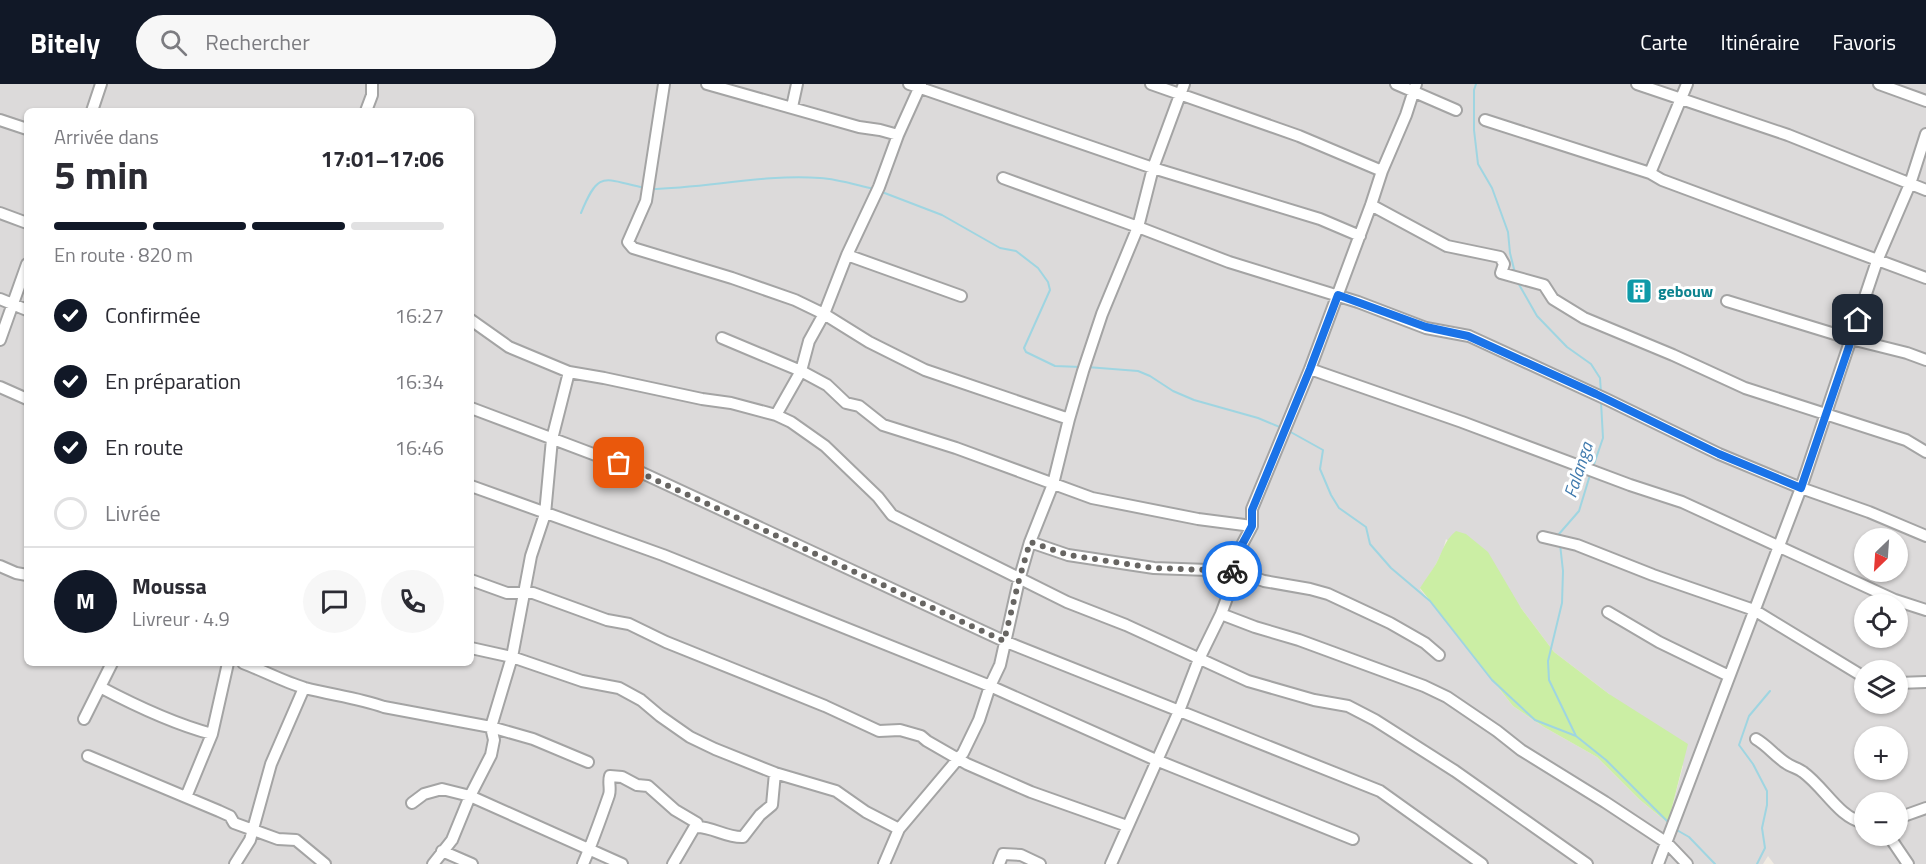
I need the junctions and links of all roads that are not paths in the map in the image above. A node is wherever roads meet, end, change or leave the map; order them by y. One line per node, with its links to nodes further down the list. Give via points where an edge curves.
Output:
1 (101, 84): 17 (street)
2 (372, 84): 18 (street)
3 (664, 84): 46 (street, via 647,190 628,242 633,248 732,278)
4 (707, 84): 16 (street)
5 (796, 84): 16 (street)
6 (1151, 84): 13 (street)
7 (1396, 84): 12 (street)
8 (1637, 84): 14 (street)
9 (1687, 84): 14 (street)
10 (1879, 84): 15 (street)
11 (916, 85): 24 (street); 25 (street)
12 (1415, 87): 19 (street); 26 (street)
13 (1182, 89): 25 (street); 26 (street)
14 (1682, 100): 27 (street); 29 (street, via 1788,135)
15 (1926, 101)
16 (792, 107): 24 (street)
17 (93, 108)
18 (367, 108)
19 (1456, 110)
20 (0, 120): 22 (street)
21 (1485, 120): 27 (street)
22 (24, 128)
23 (1926, 134): 29 (street)
24 (898, 135): 36 (street, via 878,190)
25 (1153, 168): 34 (street); 35 (street, via 1320,219)
26 (1382, 171): 31 (street)
27 (1650, 173): 37 (street)
28 (1003, 178): 34 (street)
29 (1910, 184): 30 (street); 37 (street)
30 (1926, 190)
31 (1371, 205): 35 (street); 58 (street, via 1447,246 1500,257 1504,264 1501,273 1544,285 1553,299 1584,318 1745,388)
32 (0, 213): 33 (street)
33 (24, 222)
34 (1138, 226): 40 (street, via 1228,262); 60 (street, via 1102,314)
35 (1360, 236): 40 (street)
36 (847, 255): 41 (street); 46 (street)
37 (1878, 261): 39 (street); 49 (street)
38 (24, 273): 44 (street)
39 (1926, 278)
40 (1338, 295): 52 (street); 65 (street, via 1426,327 1468,336 1719,454)
41 (960, 296)
42 (0, 299): 44 (street)
43 (1727, 301): 49 (street)
44 (13, 304): 45 (street); 50 (street)
45 (24, 309)
46 (824, 314): 53 (street, via 809,341); 60 (street, via 925,370)
47 (474, 322): 54 (street, via 509,347)
48 (722, 338): 53 (street)
49 (1851, 339): 51 (street); 58 (street)
50 (0, 340)
51 (1926, 360)
52 (1310, 369): 67 (street, via 1252,510); 71 (street, via 1682,502)
53 (801, 371): 59 (street); 63 (street, via 827,385 846,403 859,405 883,425)
54 (569, 372): 59 (street); 61 (street)
55 (0, 387): 56 (street)
56 (24, 398)
57 (474, 409): 61 (street)
58 (1826, 414): 62 (street, via 1906,440); 65 (street)
59 (776, 415): 75 (street, via 825,446 892,515)
60 (1069, 419): 63 (street)
61 (552, 439): 66 (street); 82 (street, via 638,471)
62 (1926, 452)
63 (1053, 484): 67 (street, via 1114,504); 70 (street)
64 (474, 487): 66 (street)
65 (1801, 488): 68 (street); 71 (street)
66 (545, 514): 77 (street); 94 (street, via 663,555)
67 (1252, 526): 73 (street, via 1237,554)
68 (1926, 536)
69 (1543, 537): 78 (street)
70 (1030, 542): 73 (street, via 1068,555 1154,568); 75 (street)
71 (1778, 547): 78 (street); 79 (street)
72 (0, 566): 74 (street)
73 (1235, 571): 81 (street); 84 (street, via 1328,594 1390,623)
74 (24, 574)
75 (1019, 580): 82 (street); 86 (street)
76 (474, 581): 77 (street, via 507,593)
77 (523, 593): 85 (street); 103 (street, via 629,624 879,731 900,730 921,736)
78 (1754, 610): 90 (street); 91 (street)
79 (1926, 610)
80 (1608, 612): 91 (street)
81 (1221, 614): 86 (street); 118 (street, via 1447,697 1521,750)
82 (1004, 641): 94 (street, via 1000,665); 97 (street)
83 (474, 649): 85 (street)
84 (1439, 655)
85 (512, 657): 99 (street); 106 (street, via 582,681 619,688 690,737)
86 (1199, 659): 97 (street); 134 (street, via 1248,681 1348,706 1375,720)
87 (110, 666): 95 (street)
88 (227, 666): 100 (street)
89 (250, 666): 96 (street)
90 (1854, 670)
91 (1729, 676): 118 (street)
92 (1926, 682): 93 (street)
93 (1908, 683)
94 (990, 686): 103 (street); 104 (street)
95 (100, 687): 98 (street); 100 (street, via 182,726)
96 (304, 688): 99 (street); 116 (street, via 271,764)
97 (1179, 711): 104 (street); 133 (street, via 1380,791)
98 (84, 719)
99 (491, 727): 105 (street); 107 (street, via 494,740 490,755)
100 (213, 734): 108 (street)
101 (1756, 740): 112 (street, via 1802,771)
102 (88, 756): 108 (street)
103 (963, 758): 114 (street, via 1031,792); 115 (street)
104 (1156, 760): 114 (street); 117 (street)
105 (588, 762)
106 (775, 773): 113 (street, via 772,805 743,837 697,827); 115 (street, via 836,791)
107 (470, 796): 109 (street, via 442,789 424,794); 120 (street); 121 (street, via 452,840)
108 (186, 797): 116 (street)
109 (412, 803)
110 (1926, 808): 111 (street)
111 (1908, 814)
112 (1854, 820)
113 (697, 823): 120 (street, via 648,786 610,776 610,792); 128 (street)
114 (1127, 826): 132 (street)
115 (899, 829): 129 (street)
116 (252, 830): 122 (street); 123 (street, via 296,840)
117 (1353, 839)
118 (1668, 839): 135 (street); 136 (street)
119 (1896, 846): 137 (street)
120 (589, 850): 126 (street); 127 (street)
121 (442, 851): 124 (street); 125 (street)
122 (235, 864)
123 (325, 864)
124 (433, 864)
125 (472, 864)
126 (583, 864)
127 (622, 864)
128 (673, 864)
129 (884, 864)
130 (999, 864): 131 (street, via 1003,854 1017,854)
131 (1040, 864)
132 (1111, 864)
133 (1482, 864)
134 (1587, 864)
135 (1658, 864)
136 (1687, 864)
137 (1908, 864)

